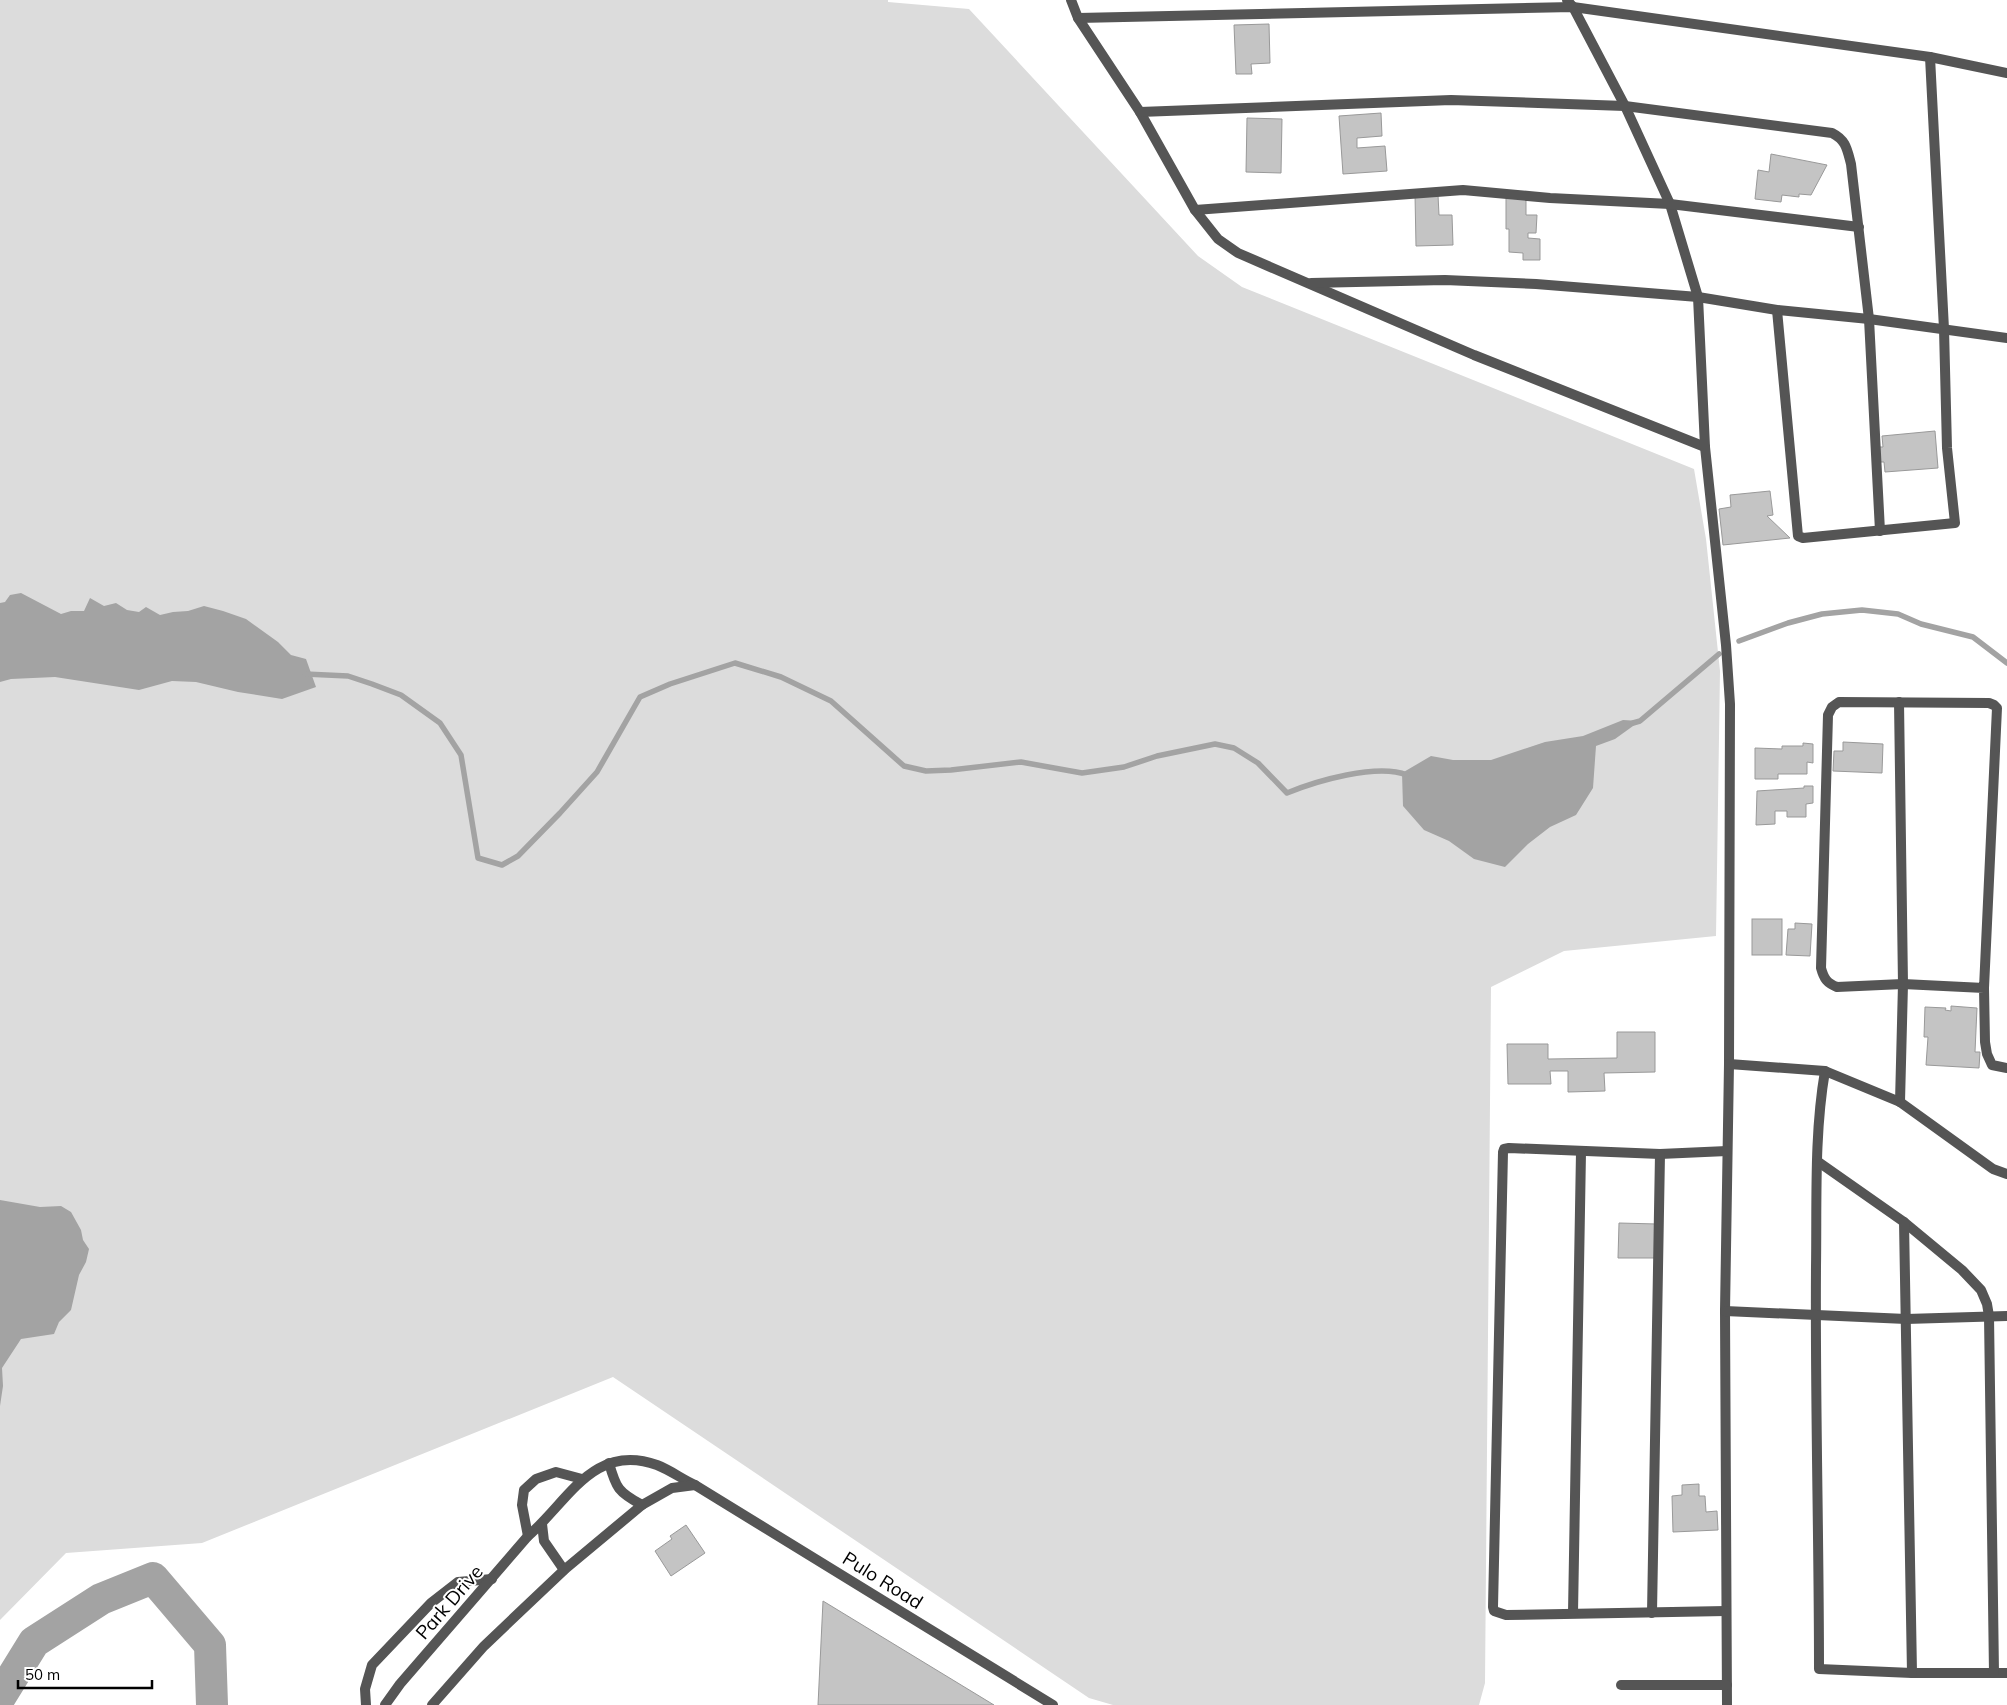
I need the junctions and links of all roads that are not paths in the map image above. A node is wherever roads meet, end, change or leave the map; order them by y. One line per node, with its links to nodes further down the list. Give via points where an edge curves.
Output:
1 (1071, 0): 3 (street)
2 (1570, 4): 3 (street); 4 (street); 6 (street)
3 (1078, 18): 7 (street)
4 (1930, 57): 5 (street); 15 (street)
5 (2007, 73)
6 (1625, 106): 7 (street, via 1451,100); 8 (street); 10 (street, via 1832,133 1840,137 1846,145)
7 (1140, 112): 9 (street)
8 (1670, 204): 9 (street, via 1463,190); 10 (street); 12 (street)
9 (1195, 210): 11 (street, via 1218,239 1238,253)
10 (1859, 227): 14 (street)
11 (1307, 283): 12 (street, via 1445,280); 17 (street, via 1474,355)
12 (1698, 297): 13 (street); 17 (street)
13 (1778, 310): 14 (street); 18 (street, via 1798,536)
14 (1869, 319): 15 (street); 18 (street)
15 (1944, 329): 16 (street); 18 (street, via 1948,448 1955,523)
16 (2007, 338)
17 (1705, 447): 22 (street, via 1730,704)
18 (1880, 531)
19 (1899, 702): 20 (street); 20 (street, via 1839,702 1828,715 1821,968 1828,983 1837,987); 21 (street, via 1989,704 1997,708)
20 (1903, 984): 21 (street); 25 (street)
21 (1984, 988): 23 (street, via 1985,1042 1989,1060 1992,1065)
22 (1729, 1064): 24 (street); 26 (street)
23 (2007, 1068)
24 (1825, 1071): 25 (street); 29 (street)
25 (1900, 1102): 30 (street, via 1994,1169)
26 (1727, 1151): 28 (street); 32 (street)
27 (1581, 1152): 28 (street); 46 (street); 46 (street, via 1509,1148 1502,1152 1493,1598 1494,1612 1499,1614)
28 (1660, 1154): 47 (street)
29 (1817, 1162): 31 (street); 33 (street)
30 (2007, 1174)
31 (1904, 1222): 34 (street, via 1982,1290); 36 (street)
32 (1725, 1311): 33 (street); 45 (street)
33 (1816, 1315): 36 (street); 48 (street, via 1819,1669)
34 (1989, 1316): 35 (street); 36 (street); 49 (street)
35 (2007, 1316)
36 (1906, 1319): 48 (street)
37 (609, 1463): 38 (street, Park Drive); 39 (street, Park Drive, via 630,1459 657,1465); 40 (street, via 614,1482 624,1495)
38 (582, 1478): 41 (street, Park Drive); 42 (street, via 556,1472 536,1479 524,1490 522,1506)
39 (695, 1485): 40 (street, via 672,1488); 56 (street, Pulo Road)
40 (642, 1505): 43 (street)
41 (542, 1524): 42 (street, Park Drive); 43 (street, via 544,1541)
42 (528, 1536): 44 (street, Park Drive)
43 (564, 1570): 55 (street, via 484,1646)
44 (492, 1579): 53 (street, via 458,1582 425,1609 372,1665 365,1689); 54 (street, Park Drive)
45 (1726, 1611): 47 (street); 52 (street)
46 (1573, 1613): 47 (street)
47 (1652, 1613)
48 (1912, 1673): 49 (street)
49 (1994, 1673): 50 (street)
50 (2007, 1673)
51 (1621, 1685): 52 (street)
52 (1727, 1685): 57 (street)
53 (366, 1705)
54 (385, 1705)
55 (432, 1705)
56 (1053, 1705)
57 (1728, 1705)

